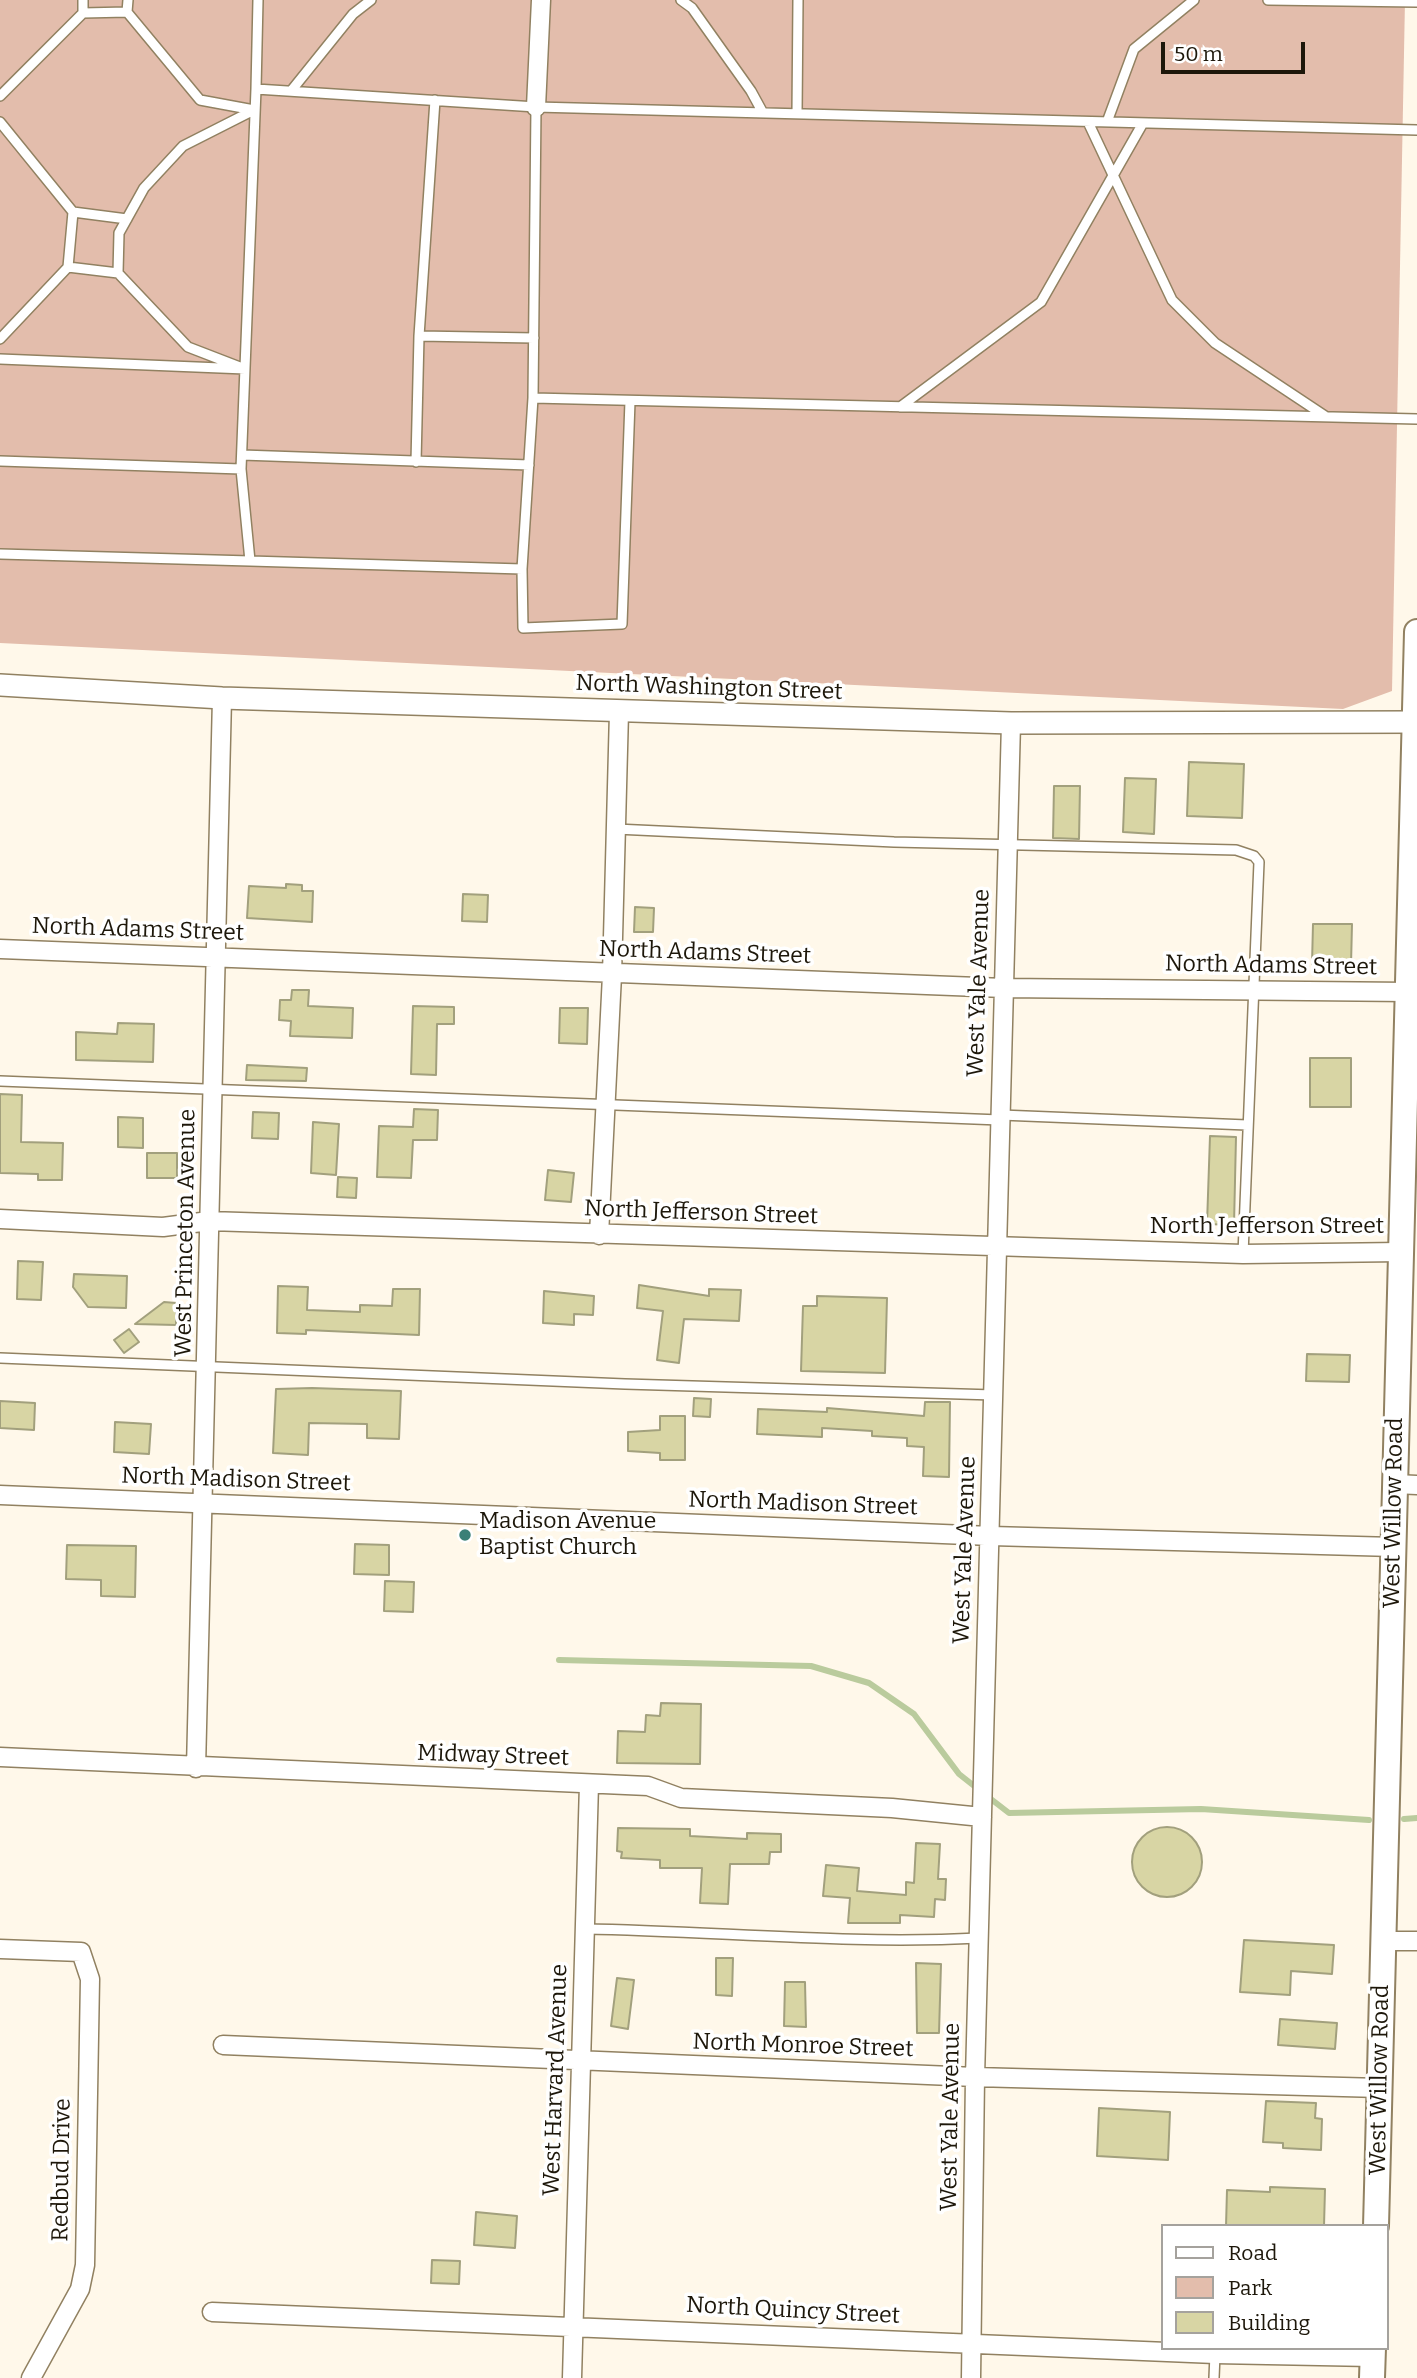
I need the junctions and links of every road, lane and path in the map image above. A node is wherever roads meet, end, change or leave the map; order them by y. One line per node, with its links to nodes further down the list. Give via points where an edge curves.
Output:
1 (83, 0): 12 (lane)
2 (128, 0): 11 (lane)
3 (258, 0): 13 (lane)
4 (371, 0): 14 (lane, via 353,14)
5 (541, 0): 17 (street)
6 (681, 0): 19 (lane, via 692,8)
7 (798, 0): 20 (lane)
8 (1194, 0): 23 (lane, via 1134,49)
9 (1268, 0): 10 (lane)
10 (1417, 2)
11 (127, 12): 12 (lane); 18 (lane, via 200,100)
12 (83, 13): 15 (lane)
13 (256, 89): 14 (lane); 18 (lane)
14 (291, 91): 16 (lane)
15 (0, 96)
16 (435, 100): 17 (lane); 31 (lane)
17 (536, 107): 19 (lane); 32 (lane)
18 (254, 110): 28 (lane, via 183,146 144,188); 35 (lane)
19 (763, 113): 20 (lane)
20 (797, 114): 22 (lane)
21 (0, 122): 27 (lane)
22 (1088, 122): 23 (lane); 26 (lane)
23 (1107, 122): 24 (lane)
24 (1143, 123): 25 (lane); 26 (lane)
25 (1417, 131)
26 (1113, 176): 38 (lane, via 1041,302); 39 (lane, via 1172,300 1215,343)
27 (74, 212): 28 (lane); 29 (lane)
28 (127, 219): 30 (lane, via 119,233)
29 (68, 267): 30 (lane); 33 (lane)
30 (118, 273): 35 (lane, via 188,346)
31 (419, 336): 32 (lane); 43 (lane)
32 (534, 338): 36 (lane)
33 (0, 339)
34 (0, 359): 35 (lane)
35 (245, 369): 41 (lane)
36 (533, 398): 37 (lane); 44 (lane)
37 (630, 401): 38 (lane); 48 (lane, via 622,624 523,628)
38 (900, 407): 39 (lane)
39 (1326, 417): 40 (lane)
40 (1417, 419)
41 (242, 456): 43 (lane); 45 (lane)
42 (0, 461): 45 (lane)
43 (416, 461): 44 (lane)
44 (529, 466): 48 (lane)
45 (241, 469): 47 (lane)
46 (0, 554): 47 (lane)
47 (250, 561): 48 (lane)
48 (522, 569)
49 (1417, 632): 53 (main road, West Willow Road)
50 (0, 685): 51 (street, North Washington Street)
51 (222, 698): 52 (street, North Washington Street); 58 (street, West Princeton Avenue)
52 (619, 712): 54 (street, North Washington Street); 55 (street)
53 (1416, 722): 54 (street, North Washington Street); 62 (main road, West Willow Road)
54 (1011, 723): 56 (street, West Yale Avenue)
55 (616, 829): 56 (lane); 59 (street)
56 (1008, 845): 60 (street, West Yale Avenue); 61 (lane, via 1223,849 1254,856 1258,862)
57 (0, 949): 58 (street, North Adams Street)
58 (217, 957): 59 (street, North Adams Street); 64 (street, West Princeton Avenue)
59 (612, 975): 60 (street, North Adams Street); 65 (street)
60 (1004, 988): 61 (street, North Adams Street); 66 (street, West Yale Avenue)
61 (1252, 990): 62 (street, North Adams Street); 67 (lane)
62 (1408, 992): 72 (main road, West Willow Road)
63 (0, 1081): 64 (lane)
64 (214, 1089): 65 (lane); 69 (street, West Princeton Avenue)
65 (607, 1105): 66 (lane); 70 (street)
66 (1000, 1117): 67 (lane); 71 (street, West Yale Avenue)
67 (1247, 1125): 73 (lane)
68 (0, 1219): 69 (street, North Jefferson Street, via 163,1227)
69 (209, 1222): 70 (street, North Jefferson Street); 75 (street, West Princeton Avenue)
70 (599, 1235): 71 (street, North Jefferson Street)
71 (996, 1247): 73 (street, North Jefferson Street); 76 (street, West Yale Avenue)
72 (1401, 1252): 73 (street, North Jefferson Street); 77 (main road, West Willow Road)
73 (1242, 1254)
74 (0, 1358): 75 (lane)
75 (207, 1366): 76 (lane); 79 (street, West Princeton Avenue)
76 (993, 1395): 80 (street, West Yale Avenue)
77 (1406, 1485): 81 (main road, West Willow Road)
78 (0, 1495): 79 (street, North Madison Street)
79 (203, 1504): 80 (street, North Madison Street); 83 (street, West Princeton Avenue)
80 (991, 1536): 81 (street, North Madison Street); 85 (street, West Yale Avenue)
81 (1394, 1547): 88 (main road, West Willow Road)
82 (0, 1758): 83 (street, Midway Street)
83 (196, 1768): 84 (street, Midway Street)
84 (589, 1784): 85 (street, Midway Street, via 648,1786 681,1798); 86 (street, West Harvard Avenue)
85 (982, 1816): 87 (street, West Yale Avenue)
86 (584, 1929): 87 (lane, via 914,1942); 92 (street, West Harvard Avenue)
87 (979, 1938): 93 (street, West Yale Avenue)
88 (1383, 1941): 89 (street); 94 (main road, West Willow Road)
89 (1417, 1941)
90 (0, 1949): 101 (street, Redbud Drive, via 81,1952 90,1979 85,2265 80,2289)
91 (223, 2046): 92 (street, North Monroe Street)
92 (582, 2061): 93 (street, North Monroe Street); 97 (street, West Harvard Avenue)
93 (975, 2077): 94 (street, North Monroe Street); 98 (street, West Yale Avenue)
94 (1380, 2088): 95 (main road, West Willow Road)
95 (1376, 2224)
96 (212, 2312): 97 (street, North Quincy Street)
97 (574, 2326): 98 (street, North Quincy Street); 102 (street, West Harvard Avenue)
98 (972, 2344): 99 (street, North Quincy Street); 103 (street, West Yale Avenue)
99 (1215, 2354): 100 (street, North Quincy Street); 104 (lane)
100 (1372, 2361)
101 (31, 2378)
102 (572, 2378)
103 (971, 2378)
104 (1214, 2378)

